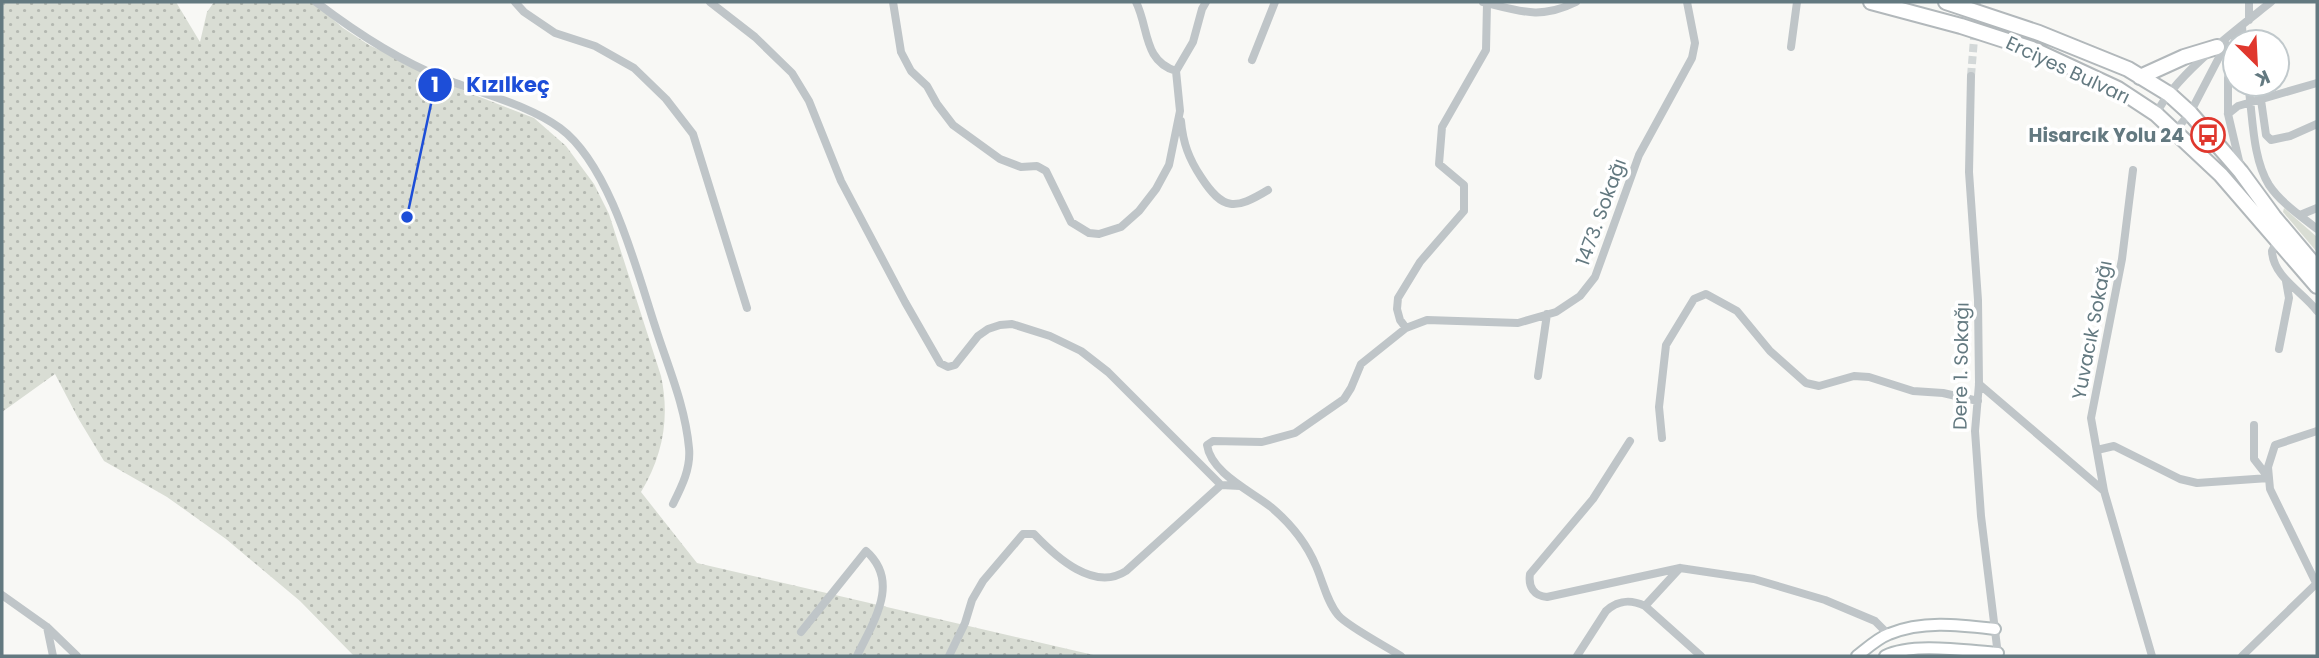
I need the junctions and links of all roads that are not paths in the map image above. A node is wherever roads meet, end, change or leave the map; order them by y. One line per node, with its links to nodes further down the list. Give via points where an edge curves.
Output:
1 (316, 2): 64 (street, via 418,66 560,128 586,154 633,258 681,399 690,451 686,479)
2 (515, 2): 47 (street, via 555,33 594,46 634,68 693,134)
3 (710, 2): 61 (street, via 792,73 841,180 940,363 955,365 978,336 1000,325 1012,324 1050,336 1081,351 1108,372)
4 (893, 2): 31 (street, via 901,52 953,125 1000,159 1046,171 1071,222 1088,233 1121,227 1156,189 1169,165)
5 (1136, 2): 22 (street, via 1149,49 1161,64)
6 (1206, 2): 22 (street, via 1193,42)
7 (1275, 2): 21 (street)
8 (1485, 2): 9 (street, via 1535,14); 50 (street, via 1486,50 1443,127 1439,164 1464,186 1464,211 1420,262 1398,298 1397,309)
9 (1576, 2)
10 (1687, 2): 49 (street, 1473. Sokağı, via 1695,43 1692,58 1639,155 1595,277 1580,296)
11 (1797, 2): 18 (street)
12 (1871, 2): 33 (highway, Erciyes Bulvarı, via 2032,49 2118,89)
13 (1946, 2): 24 (highway, Erciyes Bulvarı, via 2039,33)
14 (2249, 2): 16 (street)
15 (2271, 2): 16 (street)
16 (2239, 28)
17 (2221, 44): 19 (street)
18 (1791, 47)
19 (2217, 47): 24 (highway); 26 (street)
20 (2221, 59): 32 (street)
21 (1252, 60)
22 (1176, 72): 31 (street)
23 (1971, 76): 53 (street, Dere 1. Sokağı, via 1969,172)
24 (2140, 76): 26 (highway, Erciyes Bulvarı)
25 (2317, 83): 29 (street)
26 (2169, 94): 32 (highway, Erciyes Bulvarı); 33 (street)
27 (2228, 98): 34 (street)
28 (2250, 98): 30 (street)
29 (2261, 100): 30 (street); 35 (street, via 2266,135 2271,140)
30 (2251, 102): 34 (street); 41 (street, via 2259,165 2270,186)
31 (1180, 111): 39 (street, via 1184,144 1214,196 1225,203 1242,203)
32 (2190, 113): 36 (street); 38 (highway, Erciyes Bulvarı)
33 (2156, 114): 36 (highway, Erciyes Bulvarı)
34 (2228, 114): 38 (street)
35 (2317, 124)
36 (2175, 131): 43 (highway, Erciyes Bulvarı)
37 (2133, 170): 59 (street, Yuvacık Sokağı, via 2122,259 2091,418)
38 (2241, 172): 44 (highway, Erciyes Bulvarı)
39 (1268, 190)
40 (2317, 208): 41 (street)
41 (2300, 215): 42 (street)
42 (2317, 229)
43 (2278, 240): 45 (street, via 2272,256); 46 (highway, Erciyes Bulvarı)
44 (2317, 268)
45 (2286, 281): 48 (street); 51 (street, via 2289,298)
46 (2317, 286)
47 (747, 309)
48 (2317, 311)
49 (1547, 314): 50 (street, 1473. Sokağı, via 1517,323 1427,320); 52 (street)
50 (1406, 328): 62 (street, 1473. Sokağı, via 1361,364 1344,399 1295,433 1262,442 1208,443 1213,461)
51 (2279, 349)
52 (1538, 376)
53 (1979, 384): 54 (street, Dere 1. Sokağı); 63 (street)
54 (1978, 401): 57 (street, via 1913,391 1870,377 1812,386 1770,351 1737,311 1706,294 1694,299 1665,345); 70 (street, Dere 1. Sokağı, via 1975,431 1981,516)
55 (2254, 425): 60 (street, via 2254,458)
56 (2317, 431): 60 (street, via 2275,445)
57 (1661, 438)
58 (1630, 441): 65 (street, via 1593,499 1530,574 1530,585 1536,594 1547,597)
59 (2096, 450): 60 (street, via 2114,446 2197,483); 63 (street, Yuvacık Sokağı)
60 (2269, 478): 66 (street, via 2270,489)
61 (1221, 485): 62 (street); 78 (street, via 1126,571 1110,578 1073,567 1034,534 1020,536 983,581)
62 (1240, 486): 79 (street, via 1295,529 1339,616)
63 (2104, 491): 74 (street, Yuvacık Sokağı)
64 (673, 504)
65 (1680, 568): 68 (street); 72 (street, via 1754,579 1825,600 1875,621)
66 (2317, 584): 84 (street)
67 (2, 595): 69 (street)
68 (1645, 606): 80 (street, via 1629,601 1612,606); 81 (street)
69 (47, 627): 75 (street); 76 (street)
70 (1995, 629): 72 (street, via 1948,624); 73 (street, Dere 1. Sokağı)
71 (801, 632): 77 (street, via 866,551 882,570 884,585)
72 (1888, 634): 82 (street)
73 (1998, 655): 83 (street, via 1916,649)
74 (2151, 655)
75 (52, 656)
76 (76, 656)
77 (857, 656)
78 (949, 656)
79 (1401, 656)
80 (1577, 656)
81 (1701, 656)
82 (1857, 656)
83 (1885, 656)
84 (2242, 656)

